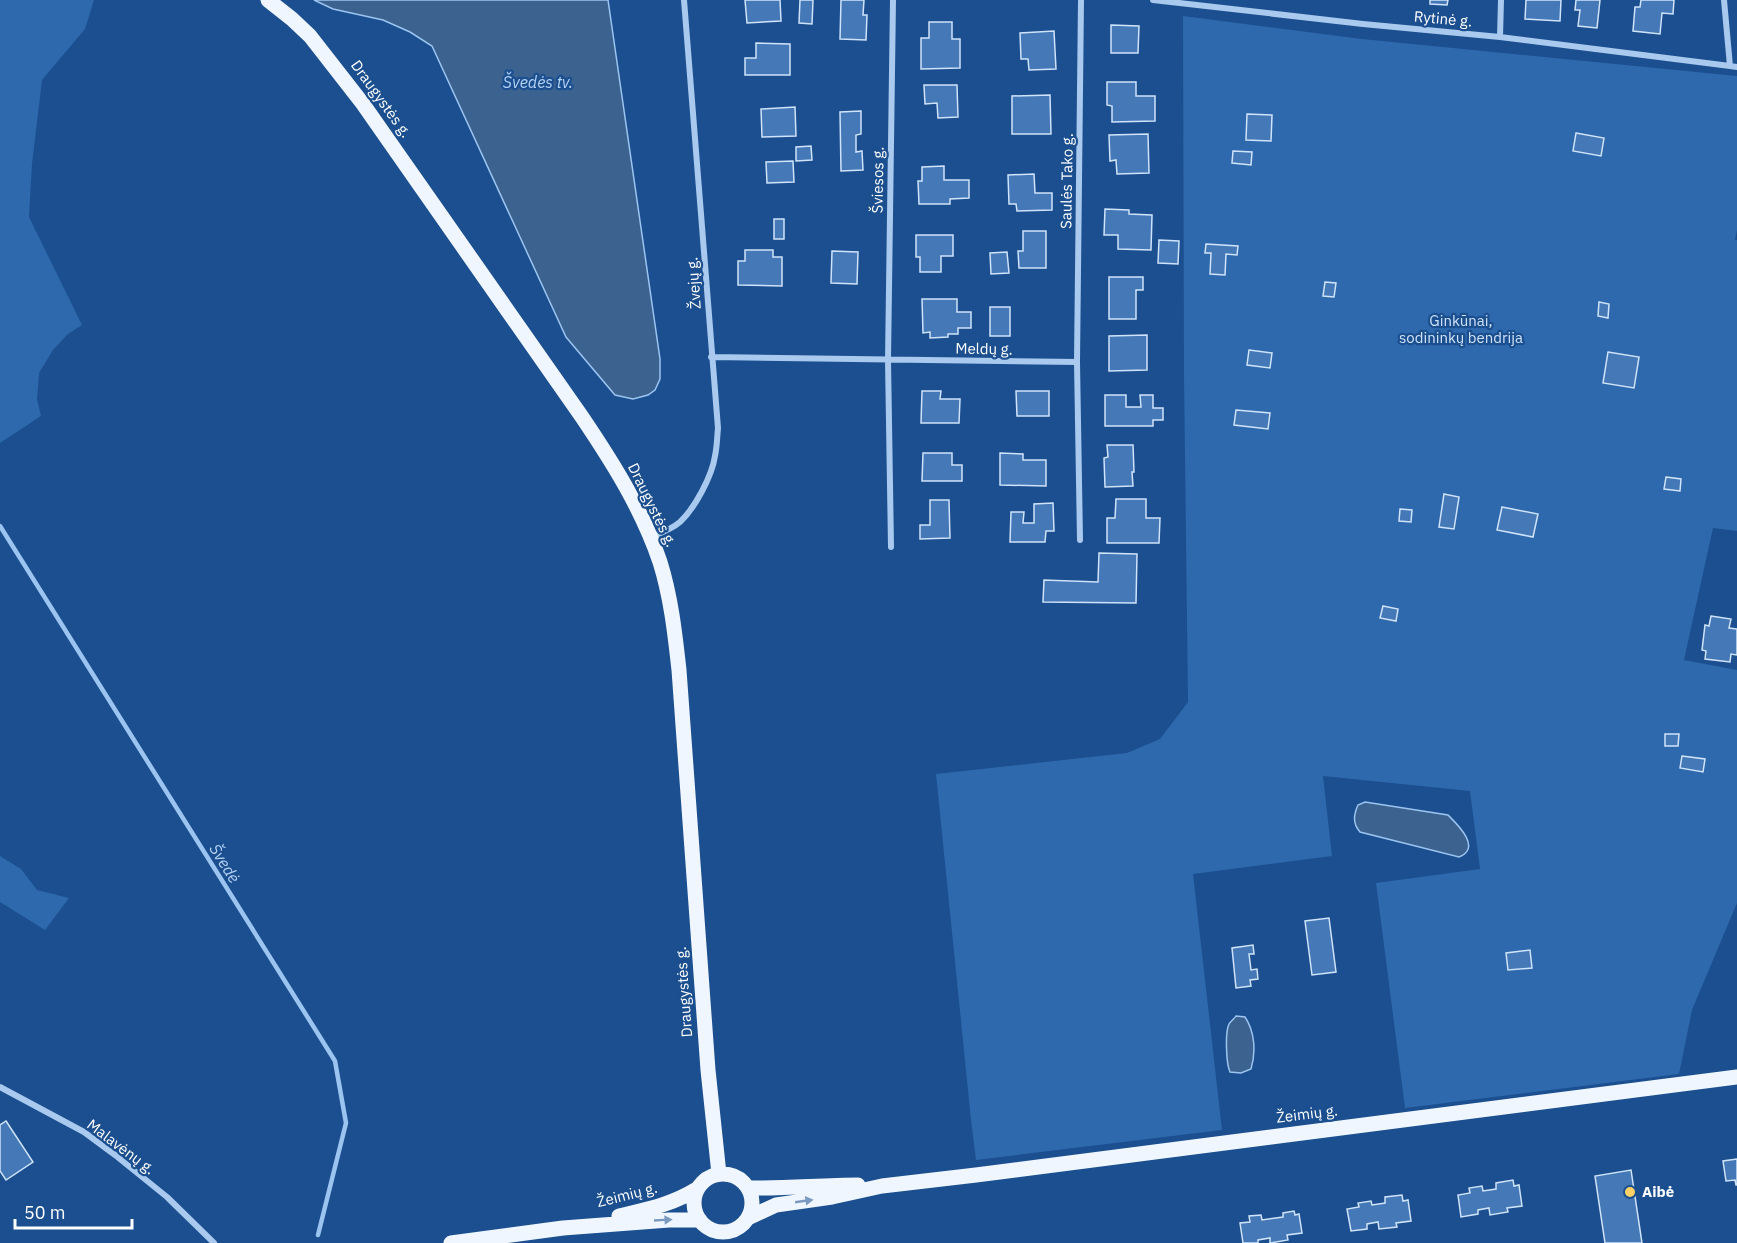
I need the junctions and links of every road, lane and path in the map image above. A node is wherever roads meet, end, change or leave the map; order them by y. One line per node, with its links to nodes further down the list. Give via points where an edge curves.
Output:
1 (268, 0): 14 (main road, Draugystės g., via 310,36 363,104 608,456)
2 (684, 0): 11 (street, Žvejų g.)
3 (893, 0): 12 (street, Šviesos g.)
4 (1081, 0): 13 (street, Saulės Tako g.)
5 (1153, 0): 8 (street, Rytinė g.)
6 (1501, 0): 9 (street)
7 (1724, 0): 10 (street)
8 (1217, 3): 9 (street, Rytinė g., via 1363,24)
9 (1500, 37): 10 (street, Rytinė g.)
10 (1733, 67)
11 (711, 357): 12 (street, Meldų g.); 14 (street, Žvejų g., via 718,429 710,474 680,522)
12 (888, 360): 13 (street, Meldų g.); 16 (street, Šviesos g.)
13 (1077, 362): 15 (street)
14 (651, 537): 19 (main road, Draugystės g., via 669,597 678,659)
15 (1080, 540)
16 (891, 547)
17 (1737, 1077): 20 (main road, Žeimių g.)
18 (0, 1087): 26 (street, Malavėnų g., via 84,1132 167,1197)
19 (719, 1174): 21 (main road, via 736,1177); 22 (main road, via 703,1181)
20 (882, 1185): 21 (main road, Žeimių g.); 23 (main road, Žeimių g., one-way to 20, via 776,1205)
21 (748, 1188): 23 (main road, via 752,1203)
22 (697, 1189): 24 (main road, via 694,1205); 25 (main road, Žeimių g., via 660,1207)
23 (748, 1218): 24 (main road, via 734,1230 724,1232)
24 (700, 1221): 25 (main road, Žeimių g., one-way to 24)
25 (563, 1228): 27 (main road, Žeimių g.)
26 (214, 1243)
27 (451, 1243)

